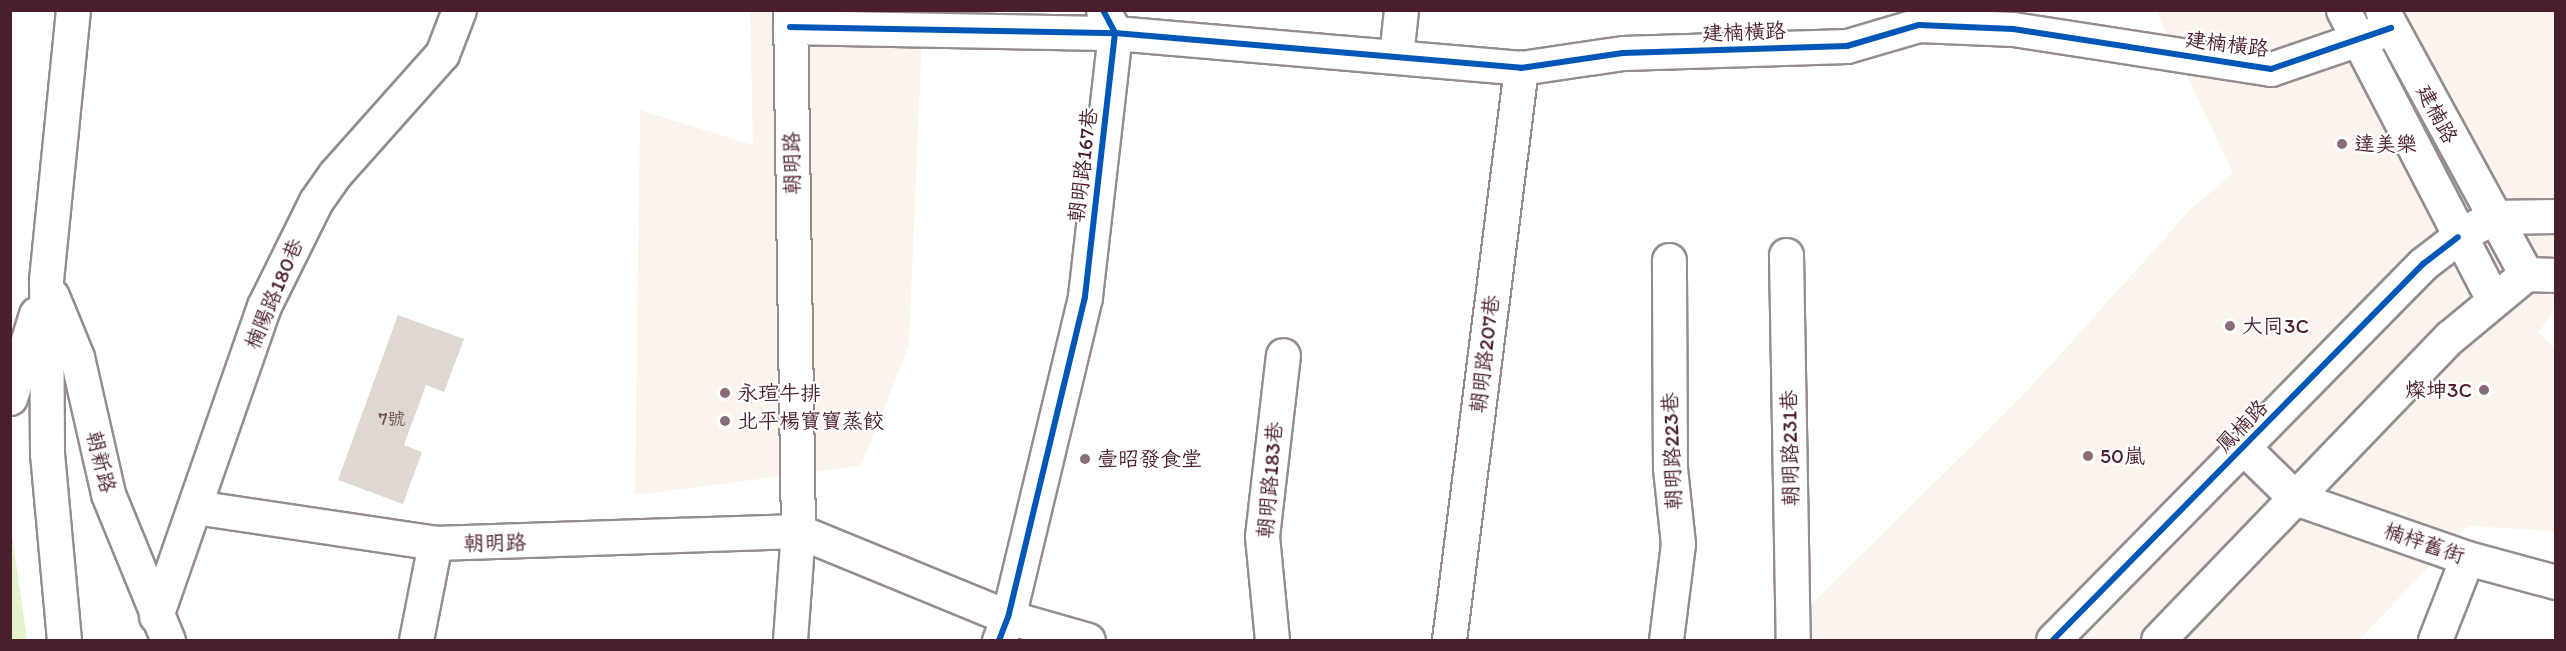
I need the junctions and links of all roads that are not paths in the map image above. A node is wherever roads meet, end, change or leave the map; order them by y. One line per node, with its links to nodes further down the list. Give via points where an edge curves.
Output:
1 (73, 10): 17 (street, 朝新路)
2 (459, 10): 23 (street, 楠陽路180巷, via 442,54 316,201 264,306)
3 (1401, 10): 9 (street)
4 (1917, 18): 8 (street, 建楠橫路, via 2271,69); 10 (street, 建楠橫路, via 1847,46 1623,53)
5 (790, 19): 7 (street); 24 (street, 朝明路)
6 (2386, 19): 8 (street, 建楠橫路); 12 (street, 建楠路)
7 (1109, 22): 9 (street, 建楠橫路, via 1321,53); 29 (street, 朝明路167巷, via 1084,297)
8 (2350, 24): 13 (street, 建楠路)
9 (1396, 56): 10 (street, 建楠橫路)
10 (1521, 68): 35 (street, 朝明路207巷)
11 (2556, 216): 12 (street)
12 (2492, 217): 13 (street, 鳳楠路); 16 (street, 建楠路)
13 (2458, 237): 18 (street, 建楠路); 21 (street, 鳳楠路, via 2423,264)
14 (1786, 255): 37 (street, 朝明路231巷)
15 (1669, 260): 36 (street, 朝明路223巷, via 1670,468 1678,544)
16 (2541, 274): 18 (street)
17 (46, 280): 20 (street, 朝新路); 28 (street, 朝新路, via 77,357 108,494); 30 (street, 朝新路, via 47,454)
18 (2492, 298): 22 (street)
19 (1282, 355): 34 (street, 朝明路183巷, via 1262,536)
20 (10, 398)
21 (2244, 448): 22 (street); 38 (street, 鳳楠路)
22 (2295, 498): 26 (street, 楠梓舊街); 39 (street)
23 (195, 507): 25 (street, 朝明路); 28 (street, 楠陽路180巷)
24 (798, 531): 25 (street, 朝明路); 29 (street, 朝明路); 32 (street)
25 (435, 543): 31 (street)
26 (2467, 558): 27 (street, 楠梓舊街); 40 (street)
27 (2556, 582)
28 (162, 628)
29 (1003, 629): 33 (street, 朝明路)
30 (64, 640)
31 (416, 640)
32 (789, 640)
33 (1088, 640)
34 (1272, 640)
35 (1449, 640)
36 (1666, 640)
37 (1793, 640)
38 (2053, 640)
39 (2158, 640)
40 (2435, 640)

